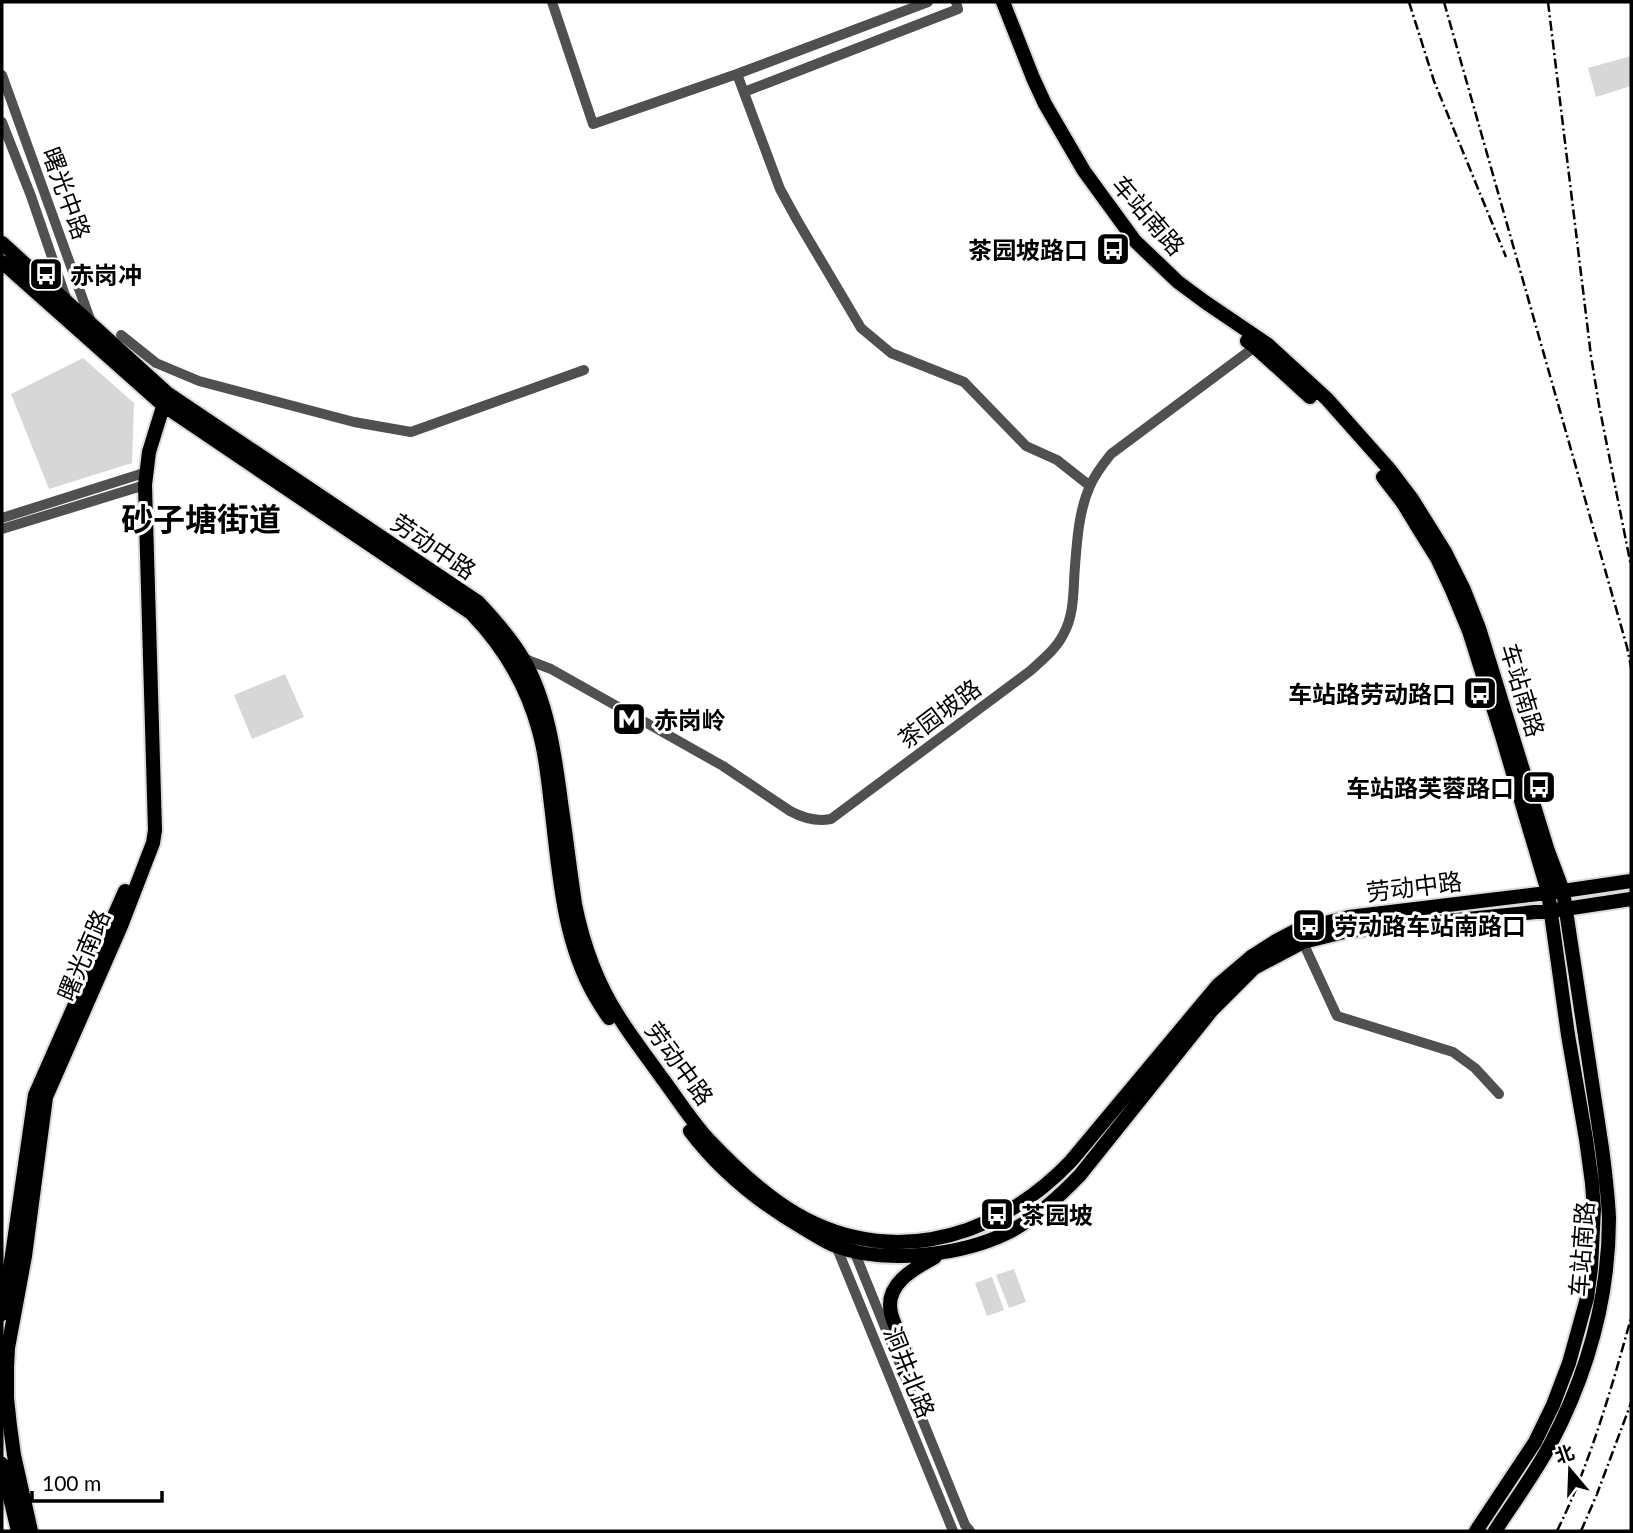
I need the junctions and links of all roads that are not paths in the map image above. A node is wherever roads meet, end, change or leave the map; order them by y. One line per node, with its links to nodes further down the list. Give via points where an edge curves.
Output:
1 (552, 2): 6 (street, via 593,124)
2 (928, 2): 6 (street)
3 (956, 2): 8 (street, via 958,9)
4 (995, 2): 16 (main road, 车站南路, via 1038,106 1079,177 1129,246 1172,288)
5 (1003, 2): 16 (main road, 车站南路, via 1045,104 1113,213 1178,282)
6 (737, 74): 8 (street)
7 (2, 75): 13 (street, 曙光中路)
8 (744, 92): 20 (street, via 780,189 861,328 891,353 964,382 1026,446 1057,460)
9 (2, 122): 12 (street, 曙光中路)
10 (2, 243): 12 (main road, 劳动中路)
11 (2, 262): 14 (main road, 劳动中路)
12 (68, 303): 13 (main road, 劳动中路); 14 (street, 曙光中路)
13 (92, 325): 18 (main road, 劳动中路)
14 (75, 328): 18 (main road, 劳动中路)
15 (121, 335): 17 (street, via 156,363 199,381 354,422 411,432)
16 (1259, 343): 20 (street, 茶园坡路, via 1111,454); 26 (main road, 车站南路, via 1383,477 1437,558 1469,631)
17 (584, 370)
18 (161, 396): 19 (main road, 曙光南路, via 140,452); 23 (main road, 劳动中路, via 471,612); 24 (main road, 劳动中路, via 478,602)
19 (141, 480): 21 (street); 22 (street); 36 (main road, 曙光南路, via 147,830 131,877 35,1095)
20 (1090, 486): 24 (street, 茶园坡路, via 1080,522 1069,621 1051,652 831,819 819,821 790,811 723,766 551,669)
21 (2, 518)
22 (2, 529)
23 (500, 647): 24 (street, 茶园坡路); 33 (main road, 劳动中路, via 530,703 539,732 569,927 594,995 710,1156 766,1205)
24 (523, 658): 31 (main road, 劳动中路, via 540,698 555,760 579,925 604,992 706,1136 780,1203)
25 (1631, 881): 26 (main road, 劳动中路)
26 (1555, 892): 28 (main road, 车站南路); 29 (main road, 劳动中路, via 1349,917)
27 (1631, 898): 28 (main road, 劳动中路)
28 (1558, 910): 29 (main road, 劳动中路); 44 (main road, 车站南路, via 1558,970 1592,1183 1594,1238 1587,1298 1553,1405 1535,1442); 45 (main road, 车站南路, via 1575,968 1607,1184 1605,1277 1589,1349 1567,1409 1549,1447)
29 (1300, 936): 30 (street, via 1337,1016 1453,1052); 32 (main road, 劳动中路, via 1276,941 1218,985 1071,1161 1027,1200 1007,1213 946,1237 903,1242); 35 (main road, 劳动中路, via 1254,968 1212,1010 1063,1192 1008,1232)
30 (1499, 1094)
31 (828, 1229): 32 (main road, 劳动中路); 33 (street, 洞井北路)
32 (848, 1236): 34 (street, 洞井北路)
33 (835, 1246): 34 (main road, 劳动中路); 42 (street, 洞井北路)
34 (854, 1251): 35 (main road, 劳动中路, via 889,1256); 38 (street, 洞井北路)
35 (947, 1251): 38 (main road, via 914,1268 892,1295 890,1308 905,1354)
36 (13, 1255): 37 (main road, 曙光南路); 41 (main road, 曙光南路, via 7,1398)
37 (2, 1314)
38 (904, 1371): 43 (street, 洞井北路)
39 (2, 1464): 40 (main road)
40 (18, 1531)
41 (31, 1531)
42 (953, 1531)
43 (970, 1531)
44 (1476, 1531)
45 (1494, 1531)

